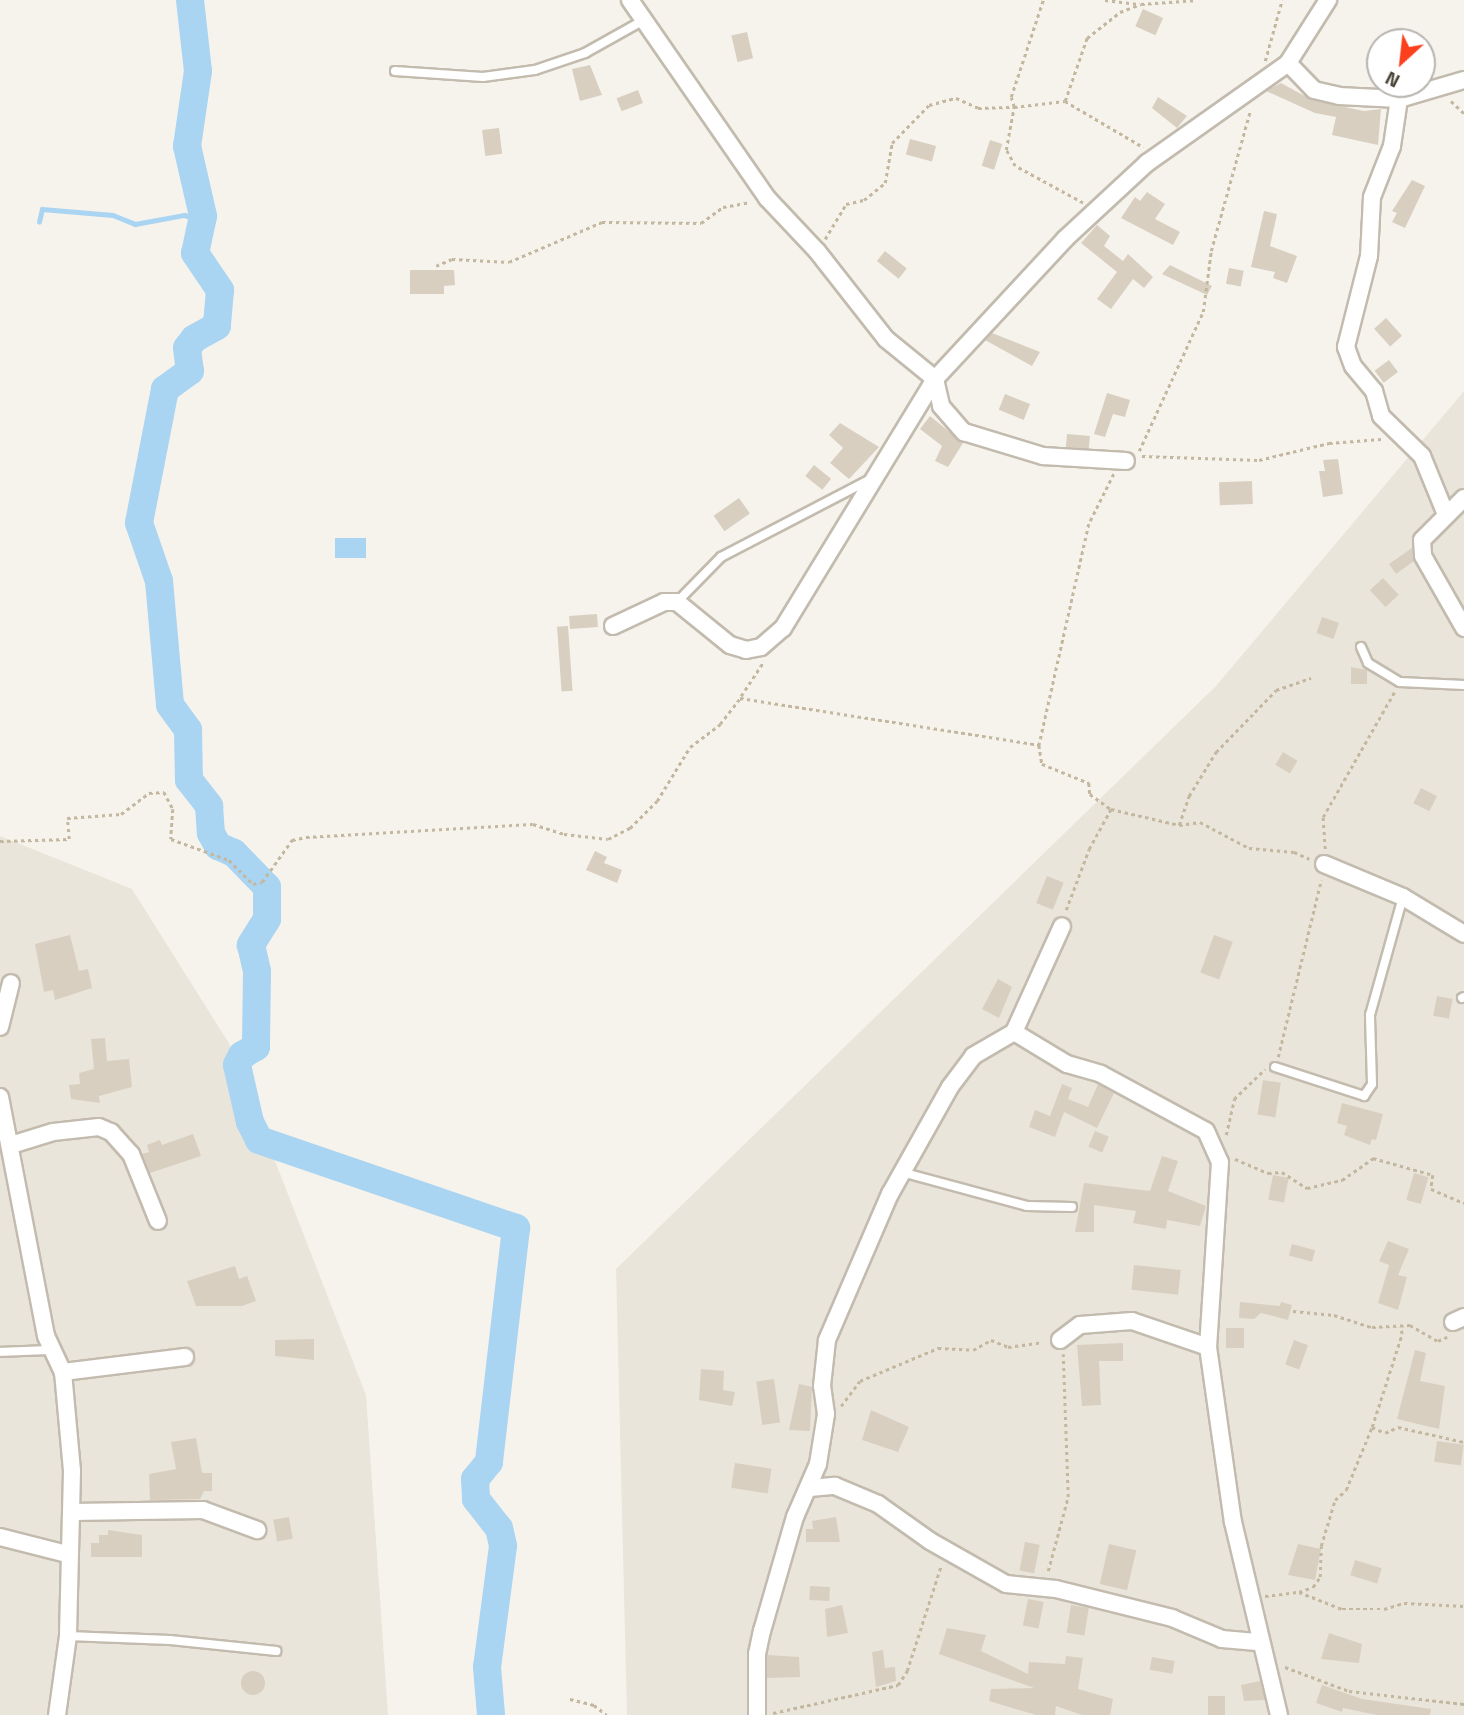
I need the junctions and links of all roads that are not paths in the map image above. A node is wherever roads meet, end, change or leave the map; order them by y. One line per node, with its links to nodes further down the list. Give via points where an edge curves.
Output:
1 (630, 0): 3 (street)
2 (1328, 0): 4 (street)
3 (642, 21): 5 (lane, via 585,53 535,70 483,77); 8 (street, via 767,198 817,251 886,339)
4 (1288, 63): 7 (street, via 1314,90); 8 (street, via 1160,152 1065,239)
5 (395, 71)
6 (1464, 80): 7 (street)
7 (1399, 99): 12 (street, via 1392,146 1372,197 1369,256 1346,347 1353,366 1374,391 1381,416 1422,456)
8 (935, 379): 9 (street, via 941,406 964,432 1043,456); 10 (street)
9 (1131, 458)
10 (877, 475): 13 (lane, via 721,556); 13 (street, via 832,544 796,612 761,647 746,650 730,645)
11 (1464, 498): 12 (street)
12 (1445, 512): 15 (street, via 1422,540 1423,556)
13 (677, 602): 14 (street, via 664,602)
14 (613, 626)
15 (1464, 628)
16 (1361, 647): 17 (lane, via 1368,663 1401,682)
17 (1464, 685)
18 (1324, 864): 19 (street)
19 (1403, 897): 21 (street); 25 (lane, via 1370,1015 1372,1084 1364,1096)
20 (1062, 926): 24 (street)
21 (1464, 934)
22 (11, 984): 23 (street)
23 (0, 1027)
24 (1014, 1032): 28 (street, via 985,1046 962,1070); 32 (street, via 1067,1064 1101,1074 1206,1131 1220,1162)
25 (1275, 1067)
26 (0, 1097): 27 (street)
27 (10, 1145): 30 (street, via 32,1135 73,1129 111,1132 131,1154); 33 (street)
28 (905, 1173): 29 (lane, via 1027,1206); 37 (street, via 876,1224 827,1340 822,1387 826,1414)
29 (1072, 1207)
30 (158, 1221)
31 (1060, 1340): 32 (street, via 1080,1325 1132,1321)
32 (1208, 1347): 43 (street, via 1233,1521)
33 (52, 1350): 34 (lane); 36 (street)
34 (0, 1352)
35 (186, 1357): 36 (street)
36 (63, 1372): 38 (street)
37 (810, 1488): 43 (street, via 835,1486 878,1504 1006,1584 1056,1589 1172,1618 1222,1639); 45 (street, via 796,1517 757,1654)
38 (72, 1512): 39 (street, via 202,1510); 41 (street)
39 (257, 1530)
40 (0, 1537): 41 (street)
41 (67, 1554): 42 (street)
42 (68, 1636): 44 (lane); 46 (street)
43 (1260, 1642): 47 (street)
44 (276, 1651)
45 (764, 1714)
46 (57, 1715)
47 (1279, 1715)

